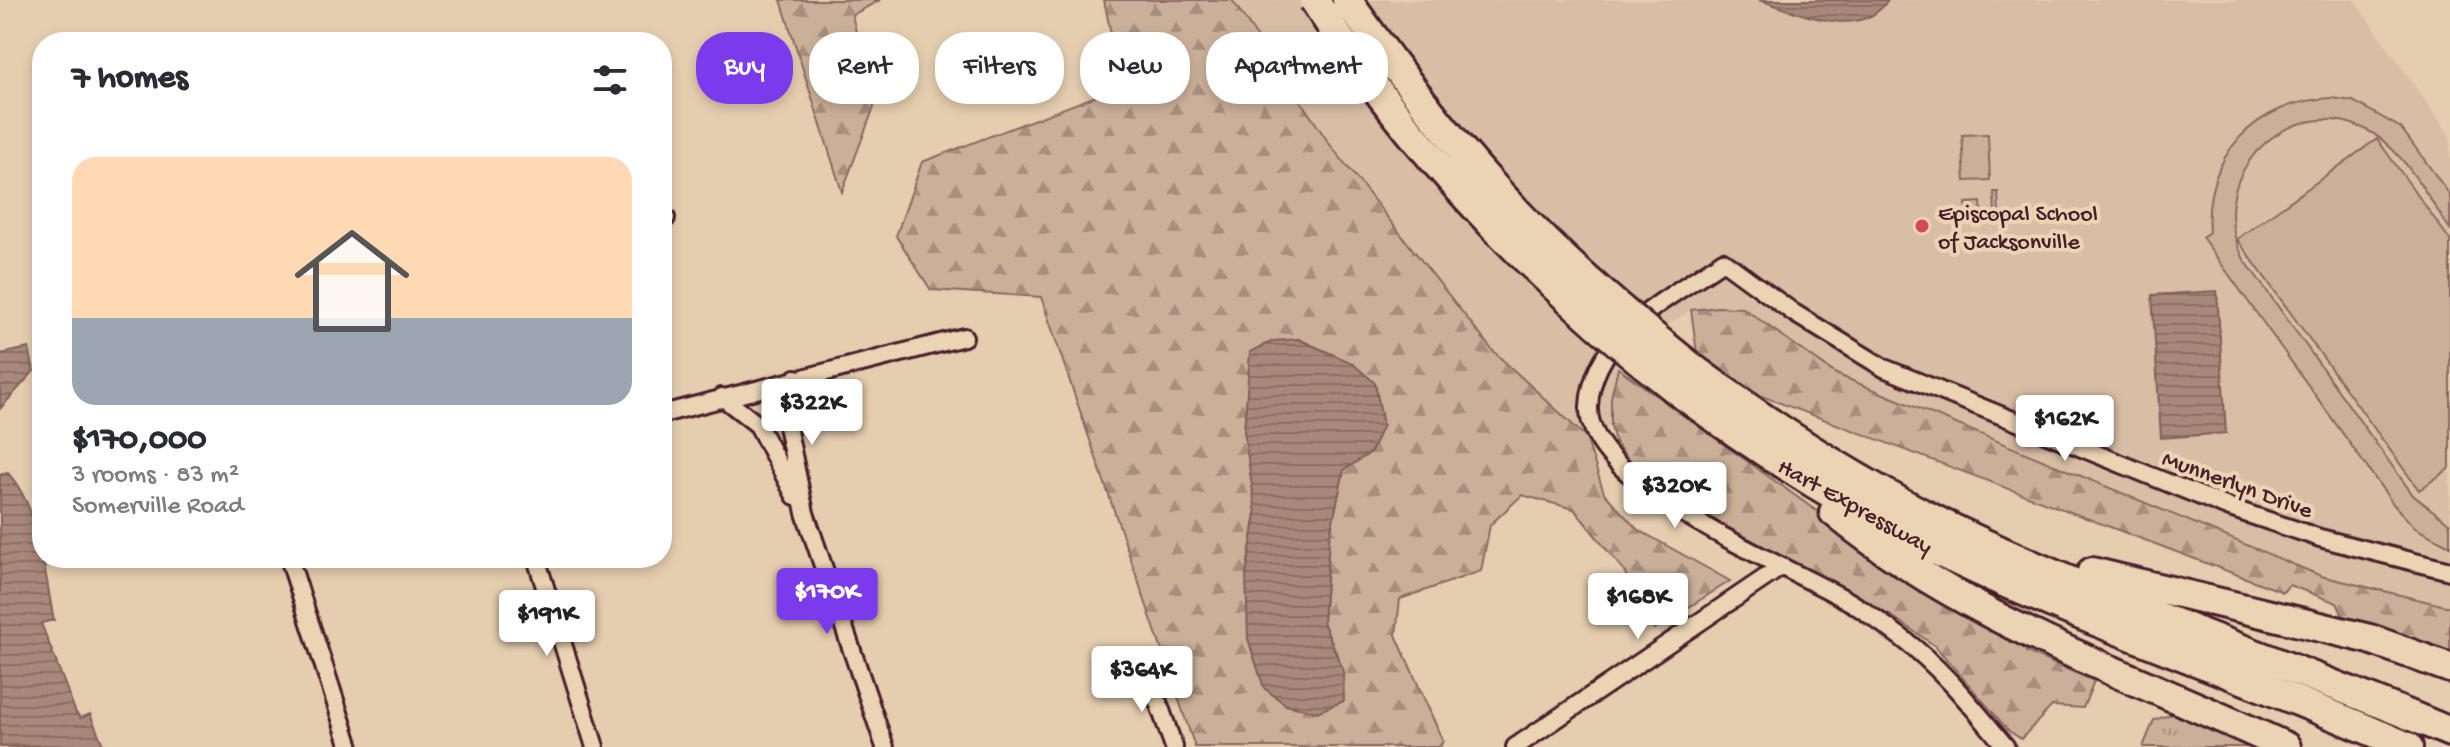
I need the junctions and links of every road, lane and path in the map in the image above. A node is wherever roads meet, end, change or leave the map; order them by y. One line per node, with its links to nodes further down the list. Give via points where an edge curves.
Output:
1 (1314, 0): 5 (highway, Hart Expressway, bridge, via 1414,137 1495,230 1592,322)
2 (1347, 0): 5 (highway, Hart Expressway, bridge, via 1428,111 1519,214)
3 (964, 337): 4 (street)
4 (796, 378): 6 (street); 9 (street, via 786,421)
5 (1687, 381): 8 (highway, Hart Expressway); 10 (highway, Hart Expressway)
6 (722, 397): 7 (street); 9 (street, via 758,425)
7 (672, 411)
8 (1759, 450): 24 (highway, via 1838,516 1983,611); 25 (highway, Hart Expressway, via 1841,500 1984,573)
9 (805, 513): 20 (street)
10 (1988, 545): 16 (highway, via 2370,639); 17 (highway, Hart Expressway)
11 (1781, 567): 14 (street, Munnerlyn Drive, via 1638,483 1606,451 1591,423 1589,407 1599,365 1623,331 1723,261 1794,313 1884,368 2230,508 2320,538); 22 (street); 23 (street, via 1851,603 1902,638 1948,677)
12 (292, 568): 18 (street)
13 (539, 568): 19 (street)
14 (2450, 571)
15 (1146, 668): 21 (street)
16 (2450, 668)
17 (2450, 732)
18 (350, 747)
19 (595, 747)
20 (885, 747)
21 (1174, 747)
22 (1515, 747)
23 (2006, 747)
24 (2286, 747)
25 (2408, 747)

